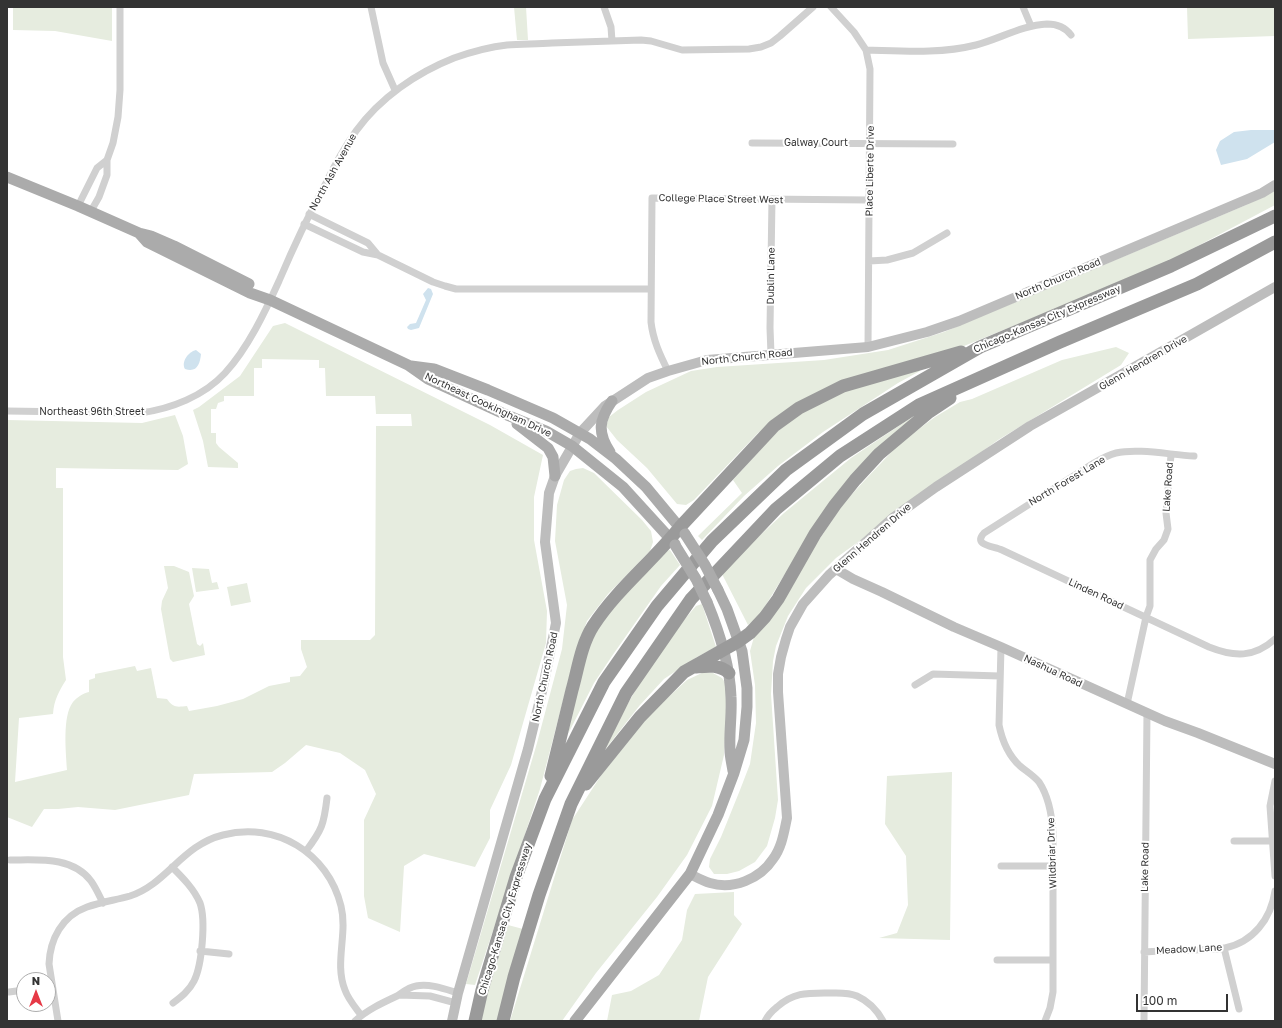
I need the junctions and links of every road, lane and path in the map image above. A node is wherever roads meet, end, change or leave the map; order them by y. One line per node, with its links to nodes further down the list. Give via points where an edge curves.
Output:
1 (120, 7): 15 (street, via 118,117)
2 (371, 7): 11 (street, via 382,63)
3 (604, 7): 9 (street, via 611,27)
4 (813, 7): 9 (street, North Ash Avenue, via 780,36 766,45 750,49 682,50 641,40)
5 (831, 7): 10 (street, Place Liberte Drive, via 854,32)
6 (1024, 7): 7 (street)
7 (1031, 26): 8 (street, via 1055,24); 10 (street, via 995,39 955,49 923,52)
8 (1071, 34)
9 (612, 41): 11 (street, North Ash Avenue, via 506,45 480,50 453,59)
10 (866, 50): 13 (street, Place Liberte Drive, via 871,82)
11 (395, 90): 22 (street, North Ash Avenue, via 356,130)
12 (752, 143): 13 (street, Galway Court)
13 (870, 143): 14 (street, Galway Court); 19 (street, Place Liberte Drive)
14 (953, 144)
15 (107, 160): 20 (street, via 97,168); 21 (street, via 107,174)
16 (7, 177): 20 (main road, Northeast Cookingham Drive)
17 (1275, 185): 32 (street, North Church Road, via 1262,193 959,321)
18 (772, 199): 19 (street, College Place Street West); 30 (street, College Place Street West, via 652,198); 34 (street, Dublin Lane)
19 (869, 200): 28 (street, Place Liberte Drive)
20 (78, 206): 21 (main road, Northeast Cookingham Drive)
21 (91, 211): 31 (main road, Northeast Cookingham Drive, via 174,246 255,287)
22 (309, 214): 24 (street, North Ash Avenue); 27 (street, via 368,243)
23 (1275, 216): 33 (highway, Chicago-Kansas City Expressway, via 1171,266)
24 (304, 224): 27 (street, via 363,252); 31 (street, North Ash Avenue)
25 (947, 233): 28 (street, via 913,253 887,260)
26 (1275, 242): 37 (highway, via 1197,284)
27 (378, 255): 30 (street, via 433,282 456,288)
28 (869, 261): 32 (street, Place Liberte Drive)
29 (1275, 287): 50 (street, Glenn Hendren Drive, via 990,451 894,517)
30 (651, 289): 36 (street, College Place Street West, via 653,334)
31 (270, 300): 35 (main road, Northeast Cookingham Drive); 39 (street, Northeast 96th Street, via 225,374 179,404 154,411 128,414)
32 (868, 347): 34 (street, North Church Road)
33 (980, 347): 47 (highway, via 843,386 799,408 774,426); 66 (highway, Chicago-Kansas City Expressway, via 863,414 786,470 712,541 657,606 604,682)
34 (771, 354): 36 (street, North Church Road, via 707,360)
35 (408, 365): 40 (main road, Northeast Cookingham Drive, via 428,379); 41 (main road, Northeast Cookingham Drive, via 434,369 552,418)
36 (668, 371): 38 (street, North Church Road, via 648,378)
37 (980, 378): 53 (highway, via 929,412 879,454 855,480 834,505 765,617); 67 (highway, via 912,409 840,456 776,509 691,599 680,614 626,693)
38 (612, 402): 41 (street, North Church Road); 44 (main road, via 604,414 601,434)
39 (7, 411)
40 (502, 412): 42 (main road, Northeast Cookingham Drive, via 546,431); 46 (main road, via 548,448 553,457)
41 (580, 433): 42 (street, North Church Road); 44 (main road, Northeast Cookingham Drive)
42 (572, 446): 46 (street, North Church Road); 48 (main road, Northeast Cookingham Drive, via 623,487)
43 (1171, 454): 45 (street, North Forest Lane); 49 (street, North Forest Lane, via 1131,451 1105,457 984,533 981,536); 51 (street, Lake Road, via 1166,513 1168,529 1164,540 1150,560 1150,606)
44 (612, 456): 47 (main road, Northeast Cookingham Drive, via 646,487)
45 (1194, 456)
46 (555, 476): 88 (street, North Church Road, via 549,492 545,542 556,623 528,749)
47 (682, 531): 48 (highway); 53 (main road, Northeast Cookingham Drive, bridge, via 705,565 728,609)
48 (673, 542): 55 (main road, Northeast Cookingham Drive, bridge, via 707,602); 66 (highway, via 611,601 592,627 585,643)
49 (983, 544): 51 (street, Linden Road, via 1002,550)
50 (836, 569): 54 (street, Nashua Road, via 954,627); 75 (street, Glenn Hendren Drive, via 812,593 796,615 781,657 778,692 787,818 784,836 774,859 765,869 743,882 722,885 710,883)
51 (1146, 617): 52 (street, Linden Road, via 1225,653 1261,650); 60 (street, Lake Road)
52 (1275, 639)
53 (738, 641): 55 (highway); 63 (main road, Northeast Cookingham Drive, via 745,666 748,707 744,740)
54 (1001, 647): 58 (street, Wildbriar Drive); 60 (street, Nashua Road)
55 (723, 650): 56 (highway); 57 (main road, Northeast Cookingham Drive)
56 (692, 668): 57 (highway, via 714,666 721,667); 67 (highway, via 684,672 640,717)
57 (728, 673): 63 (main road, Northeast Cookingham Drive, via 731,697 730,751)
58 (1000, 676): 59 (street, via 933,674); 73 (street, Wildbriar Drive, via 1000,732 1010,753 1038,781 1047,799 1052,822)
59 (915, 685)
60 (1127, 704): 61 (street, Nashua Road)
61 (1147, 712): 62 (street, Nashua Road); 81 (street, Lake Road)
62 (1275, 764)
63 (734, 773): 75 (main road, Northeast Cookingham Drive, via 718,815)
64 (1275, 780): 69 (street, via 1270,806)
65 (326, 798): 70 (street, via 321,829)
66 (545, 799): 96 (highway, Chicago-Kansas City Expressway, via 516,877)
67 (571, 804): 97 (highway, via 539,895)
68 (1234, 841): 69 (street)
69 (1272, 841): 76 (street)
70 (306, 851): 74 (street, via 271,834 233,832 193,848); 93 (street, via 329,876 337,895 343,919 340,972 349,998)
71 (10, 860): 78 (street, via 69,864 90,880)
72 (1001, 866): 73 (street)
73 (1053, 866): 84 (street, Wildbriar Drive)
74 (172, 867): 78 (street, via 145,889); 80 (street, via 191,887 200,903 203,921)
75 (690, 874): 98 (main road, Northeast Cookingham Drive)
76 (1275, 876)
77 (1275, 891): 79 (street, Meadow Lane, via 1272,906 1259,928 1240,943)
78 (103, 903): 85 (street, via 86,907 64,922 51,946)
79 (1224, 948): 81 (street, Meadow Lane); 92 (street)
80 (200, 951): 82 (street); 90 (street, via 200,964 193,982)
81 (1144, 952): 102 (street, Lake Road)
82 (228, 954)
83 (997, 960): 84 (street)
84 (1053, 960): 101 (street, Wildbriar Drive, via 1052,1000)
85 (50, 972)
86 (16, 991): 87 (street)
87 (9, 992)
88 (458, 993): 89 (street, via 433,986 416,986); 91 (street, North Church Road)
89 (398, 995): 91 (street, via 430,996); 93 (street)
90 (173, 1003)
91 (456, 1003): 95 (street, North Church Road)
92 (1239, 1008)
93 (361, 1015): 94 (street)
94 (355, 1021)
95 (452, 1021)
96 (475, 1021)
97 (503, 1021)
98 (575, 1021)
99 (765, 1021): 100 (street, via 772,1011 792,996 808,993 848,993 871,1005)
100 (883, 1021)
101 (1045, 1021)
102 (1144, 1021)

